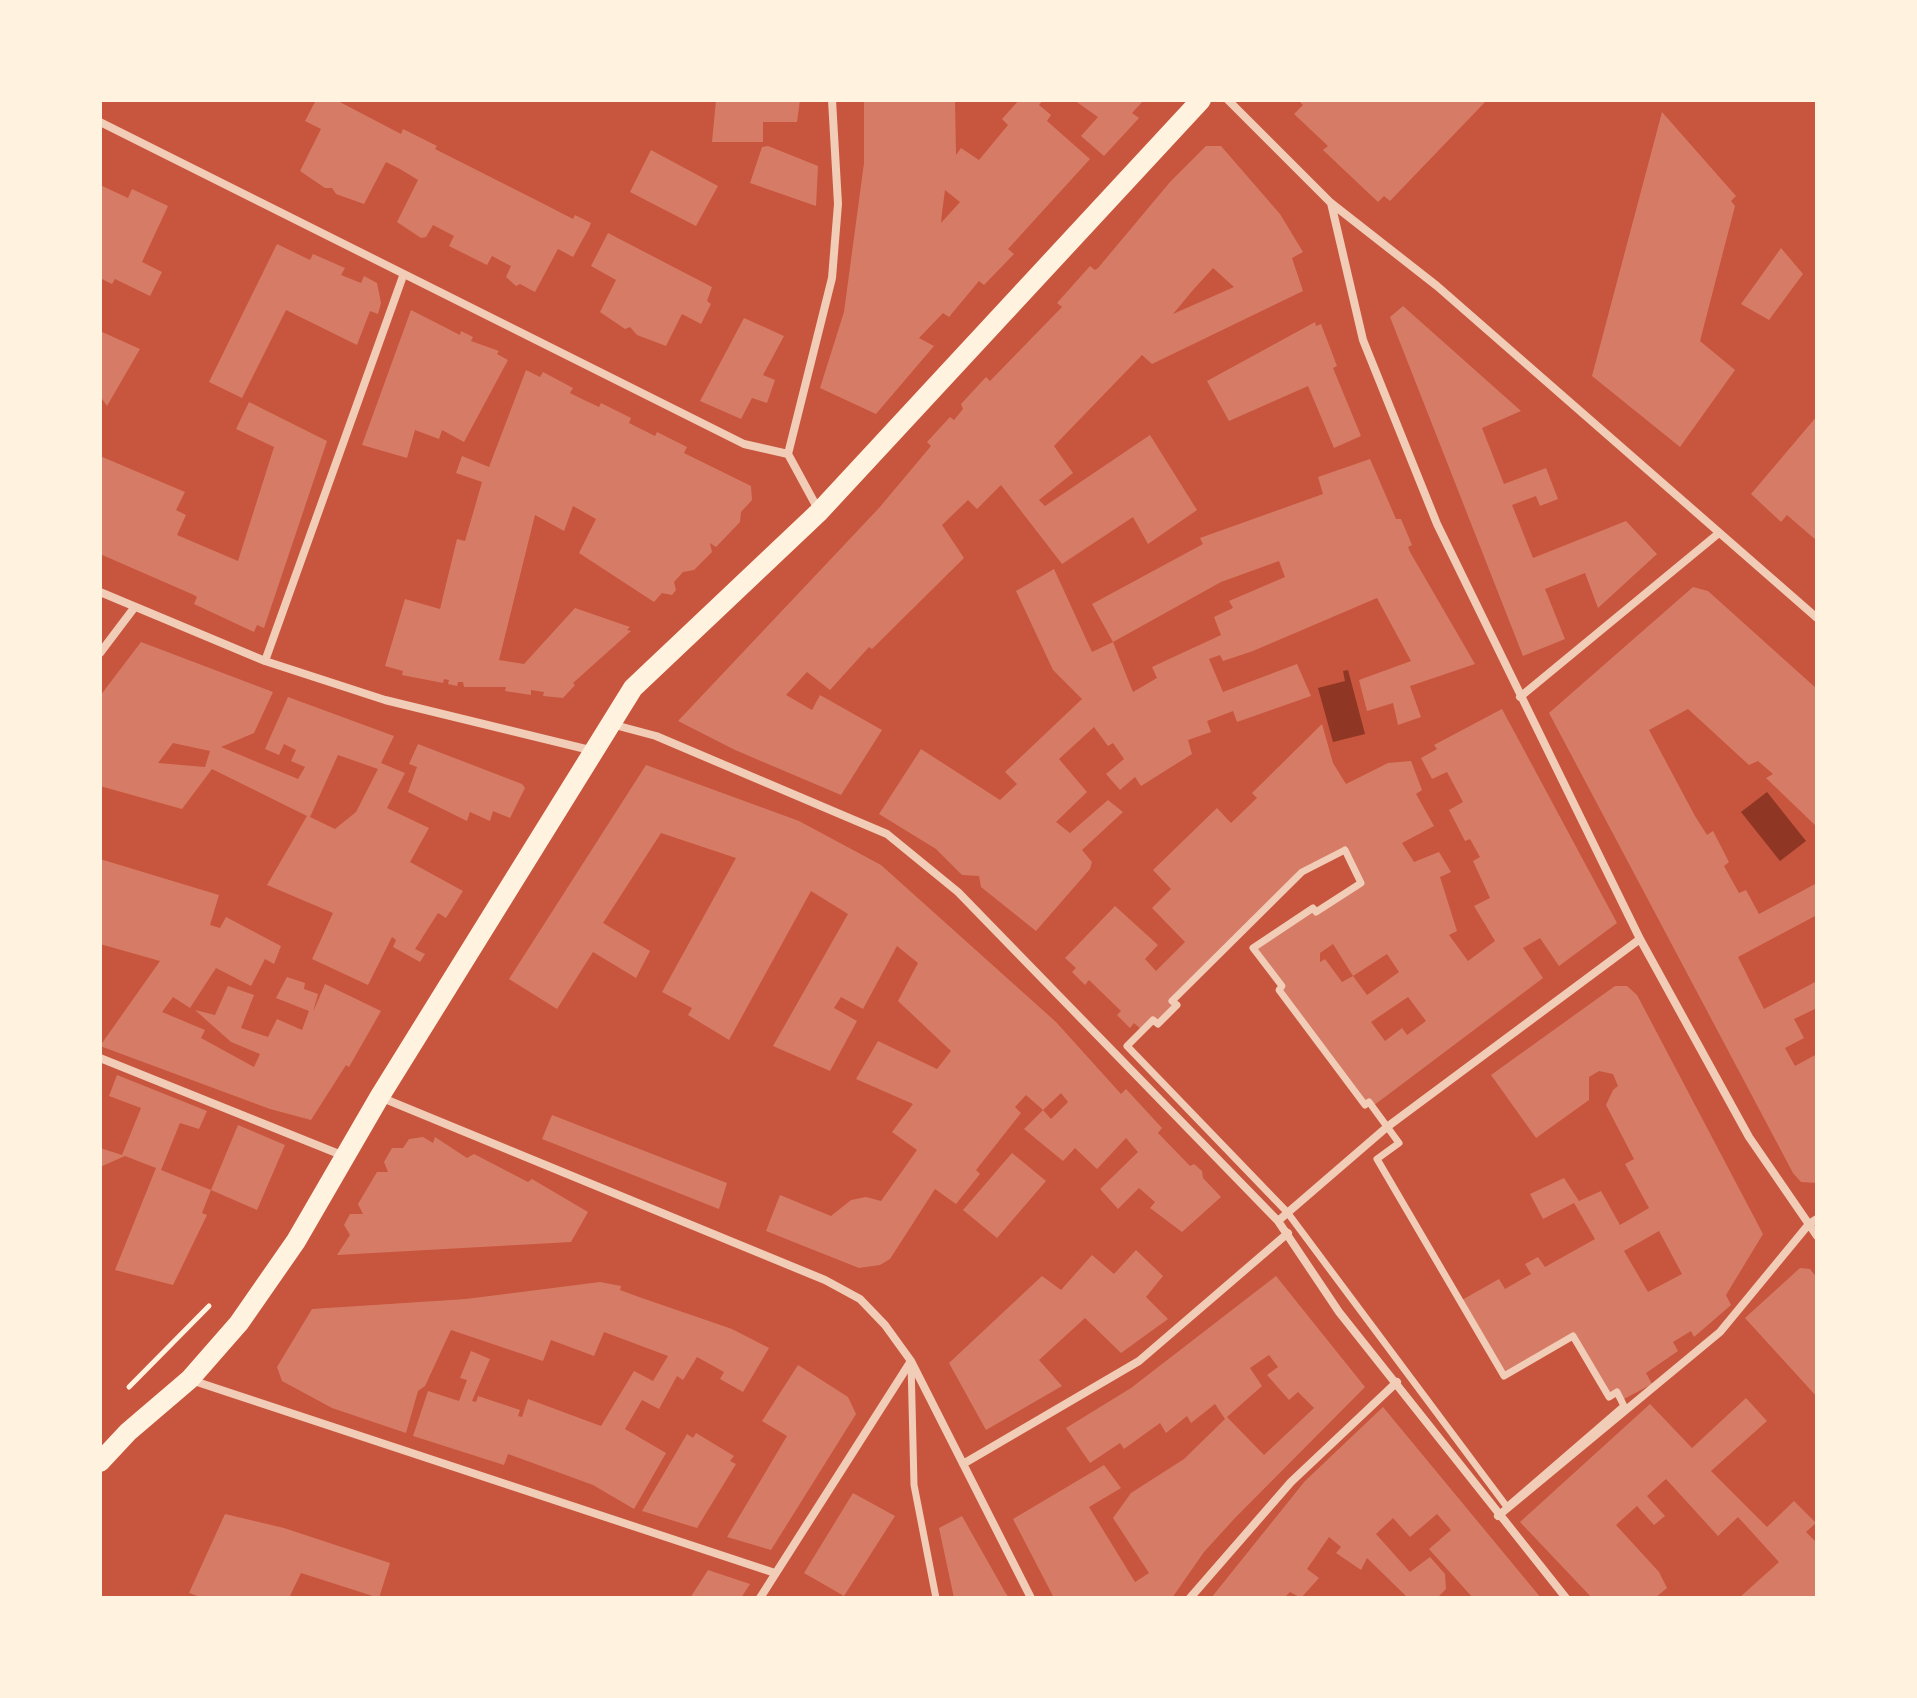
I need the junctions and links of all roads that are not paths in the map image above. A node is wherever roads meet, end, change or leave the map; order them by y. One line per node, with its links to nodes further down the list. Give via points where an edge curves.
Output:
1 (832, 100): 7 (street, via 838,204 832,278)
2 (1201, 100): 8 (main road)
3 (1228, 100): 5 (street)
4 (100, 122): 6 (street)
5 (1331, 203): 9 (street, via 1437,286); 15 (street, via 1363,340 1437,524)
6 (403, 276): 7 (street, via 744,444); 14 (street)
7 (788, 454): 8 (street)
8 (819, 512): 16 (main road, via 668,652 633,688)
9 (1719, 533): 12 (street); 15 (street)
10 (100, 592): 11 (street)
11 (134, 608): 13 (street); 14 (street)
12 (1817, 618)
13 (100, 653)
14 (265, 661): 17 (street, via 385,700)
15 (1520, 697): 18 (street)
16 (611, 724): 17 (main road); 23 (street, via 670,742 887,834 958,892)
17 (595, 751): 20 (main road)
18 (1640, 939): 21 (street); 24 (street, via 1749,1137)
19 (100, 1058): 22 (street)
20 (380, 1096): 22 (main road); 27 (street, via 825,1280 860,1299)
21 (1387, 1127): 21 (street, via 1369,1102 1365,1105 1253,948 1361,883 1345,850 1302,872 1172,1001 1177,1005 1158,1024 1153,1020 1127,1046 1287,1212 1507,1507 1624,1406 1617,1392 1609,1397 1573,1336 1504,1376 1377,1159 1399,1143); 23 (street)
22 (345, 1156): 28 (main road, via 256,1299)
23 (1278, 1221): 25 (street)
24 (1813, 1221): 26 (street); 32 (street, via 1720,1332)
25 (1288, 1233): 29 (street, via 1339,1312); 31 (street, via 1139,1361)
26 (1817, 1236)
27 (911, 1361): 31 (street); 33 (street); 35 (street, via 914,1485)
28 (190, 1379): 30 (main road); 33 (street)
29 (1397, 1382): 32 (street); 37 (street, via 1291,1482)
30 (100, 1462)
31 (963, 1464): 36 (street)
32 (1498, 1516): 38 (street)
33 (775, 1573): 34 (street)
34 (760, 1598)
35 (936, 1598)
36 (1031, 1598)
37 (1190, 1598)
38 (1566, 1598)

